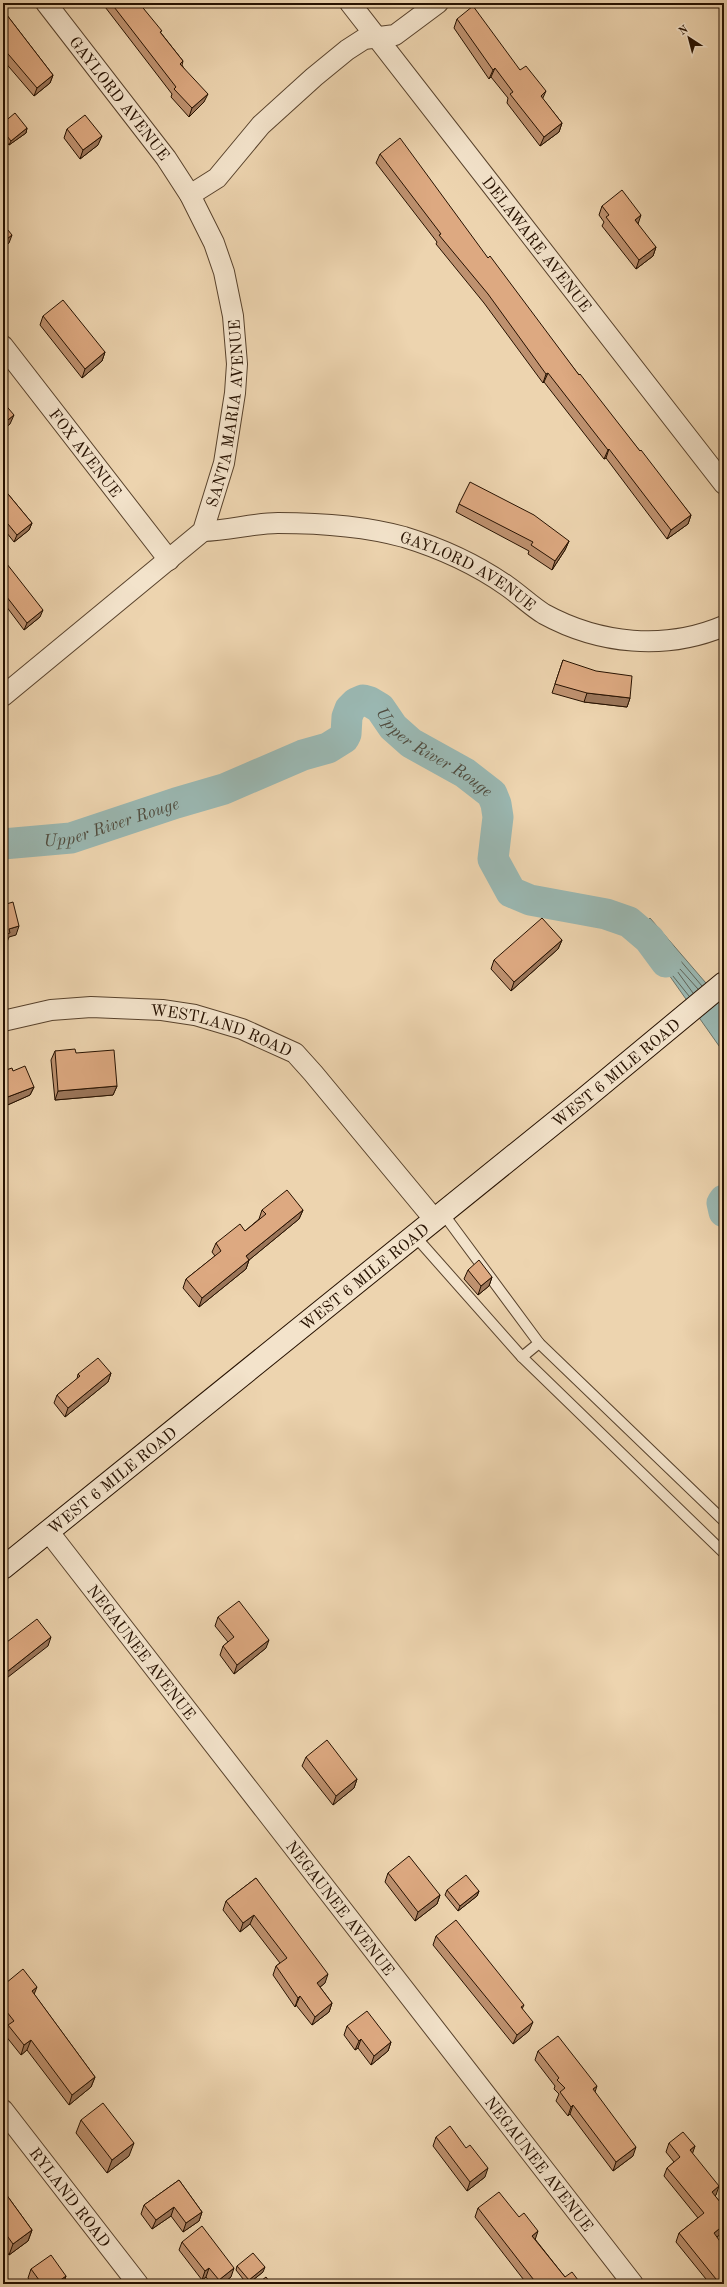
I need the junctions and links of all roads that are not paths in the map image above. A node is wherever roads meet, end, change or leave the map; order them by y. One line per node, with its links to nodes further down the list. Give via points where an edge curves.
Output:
1 (46, 3): 5 (street, GAYLORD AVENUE, via 166,158)
2 (350, 3): 4 (street, DELAWARE AVENUE)
3 (438, 3): 4 (street, via 395,35)
4 (376, 36): 5 (street, via 356,43 314,77 261,125 217,178); 7 (street, DELAWARE AVENUE)
5 (190, 195): 8 (street, SANTA MARIA AVENUE, via 214,243 224,272 233,316 237,364 224,463)
6 (3, 346): 9 (street, FOX AVENUE)
7 (724, 484)
8 (203, 531): 9 (street); 10 (street, GAYLORD AVENUE, via 226,531 276,523 348,527 404,537 477,568 507,586 542,613 564,624 613,639 677,639)
9 (169, 560): 11 (street)
10 (724, 626)
11 (3, 696)
12 (723, 984): 14 (main road, WEST 6 MILE ROAD)
13 (3, 1020): 14 (street, WESTLAND ROAD, via 51,1010 91,1007 162,1010 214,1019 258,1036 295,1053)
14 (438, 1215): 15 (main road, WEST 6 MILE ROAD); 16 (lane)
15 (414, 1235): 17 (lane); 19 (main road, WEST 6 MILE ROAD)
16 (539, 1343): 17 (lane); 18 (lane)
17 (522, 1358): 20 (lane)
18 (724, 1521)
19 (48, 1531): 21 (main road, WEST 6 MILE ROAD); 24 (street, NEGAUNEE AVENUE)
20 (723, 1551)
21 (3, 1568)
22 (3, 2110): 23 (street, RYLAND ROAD)
23 (138, 2284)
24 (633, 2284)

